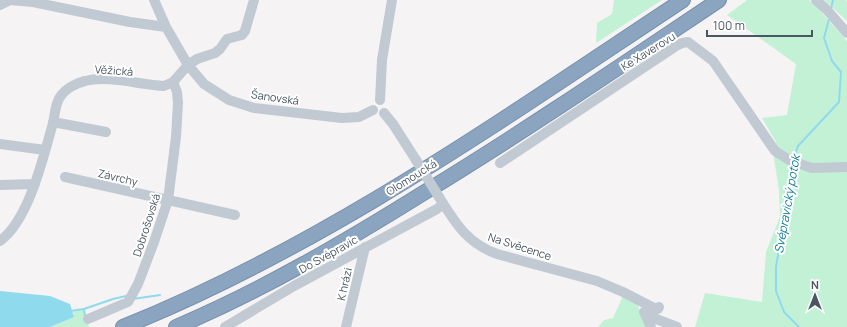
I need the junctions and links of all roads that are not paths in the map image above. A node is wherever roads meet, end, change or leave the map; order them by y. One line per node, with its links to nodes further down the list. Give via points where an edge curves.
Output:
1 (10, 0): 8 (street); 9 (street)
2 (154, 0): 9 (street, Šanovská)
3 (254, 0): 11 (street, via 242,35 227,39 215,53 197,59)
4 (392, 0): 13 (street, via 382,60)
5 (683, 0): 34 (highway, Olomoucká, via 456,150 374,200 239,275)
6 (719, 0): 35 (highway, Olomoucká, via 468,166 385,217 289,271)
7 (816, 0): 10 (street)
8 (0, 5)
9 (166, 27): 11 (street, Šanovská)
10 (847, 33)
11 (188, 66): 12 (street); 14 (street, Šanovská, via 204,84 229,100 254,108 348,119)
12 (173, 82): 16 (street, Věžická, via 164,86 105,79 78,83 60,97); 25 (street, Dobrošovská, via 178,103)
13 (380, 100): 14 (street, via 374,103); 15 (street, Na Svěcence, via 387,105)
14 (373, 110): 15 (street, via 379,115)
15 (384, 113): 26 (street, Na Svěcence, bridge)
16 (54, 122): 17 (street); 19 (street, Věžická)
17 (106, 132)
18 (0, 144): 19 (street)
19 (45, 150): 24 (street, Věžická)
20 (500, 162): 21 (street, Ke Xaverovu, via 676,46 688,42 714,61 775,150 794,162 812,168)
21 (847, 167)
22 (65, 177): 25 (street, Závrchy)
23 (0, 184): 24 (street)
24 (35, 184): 28 (street, Věžická, via 28,204 6,237)
25 (168, 200): 27 (street, Závrchy); 33 (street, Dobrošovská, via 139,280 128,302)
26 (441, 201): 29 (street, Do Svépravic, via 437,209); 30 (street, Na Svěcence, via 463,233 488,250 596,281)
27 (235, 215)
28 (0, 241)
29 (365, 247): 36 (street, Do Svépravic); 37 (street, K hrázi)
30 (640, 301): 31 (street, Na Svěcence, via 655,309); 32 (street)
31 (659, 307)
32 (644, 312): 38 (street); 39 (street)
33 (88, 319)
34 (123, 327)
35 (176, 327)
36 (225, 327)
37 (346, 327)
38 (651, 327)
39 (677, 327)

